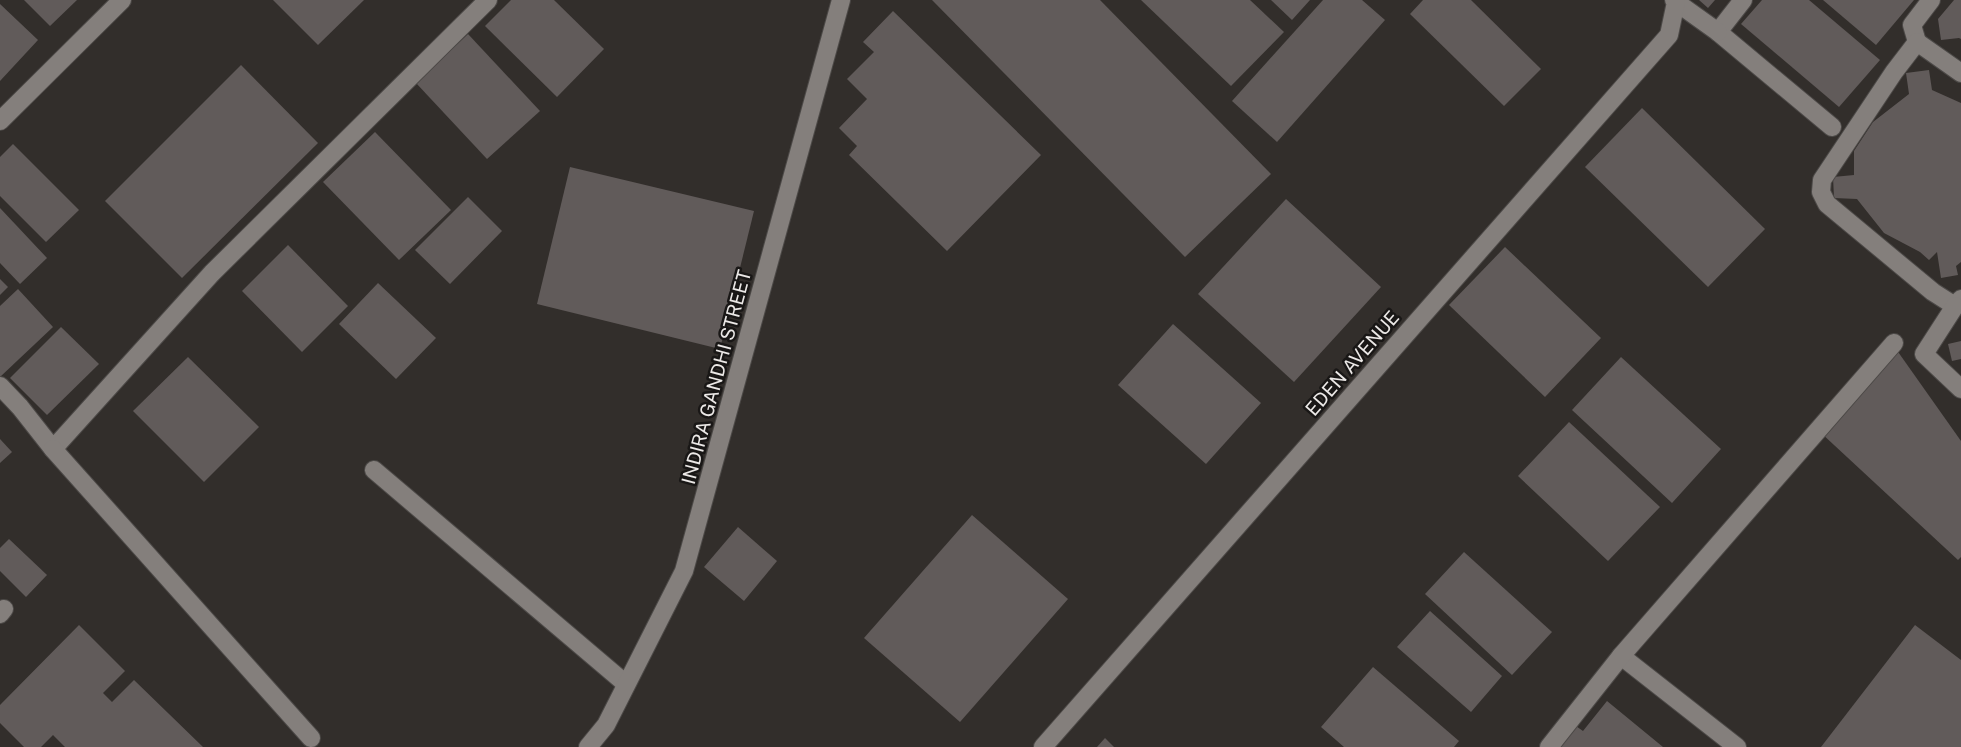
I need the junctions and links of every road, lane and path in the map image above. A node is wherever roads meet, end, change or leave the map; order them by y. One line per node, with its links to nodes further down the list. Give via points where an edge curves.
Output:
1 (122, 0): 10 (street)
2 (488, 0): 16 (street, via 212,273)
3 (841, 0): 19 (street, INDIRA GANDHI STREET, via 684,571)
4 (1743, 0): 7 (street)
5 (1931, 0): 8 (street, via 1912,25)
6 (1675, 1): 7 (street); 22 (street, EDEN AVENUE, via 1669,35)
7 (1718, 32): 11 (street)
8 (1917, 42): 9 (street); 12 (street, via 1822,180 1821,192 1826,204 1933,292)
9 (1961, 73)
10 (0, 121)
11 (1832, 127)
12 (1958, 302): 15 (street, via 1924,354)
13 (1894, 343): 18 (street)
14 (0, 386): 16 (street)
15 (1961, 389)
16 (53, 449): 20 (street)
17 (374, 470): 19 (street)
18 (1621, 656): 23 (street); 24 (street)
19 (626, 684): 21 (street, INDIRA GANDHI STREET, via 606,725)
20 (312, 738)
21 (588, 747)
22 (1043, 747)
23 (1549, 747)
24 (1737, 747)

